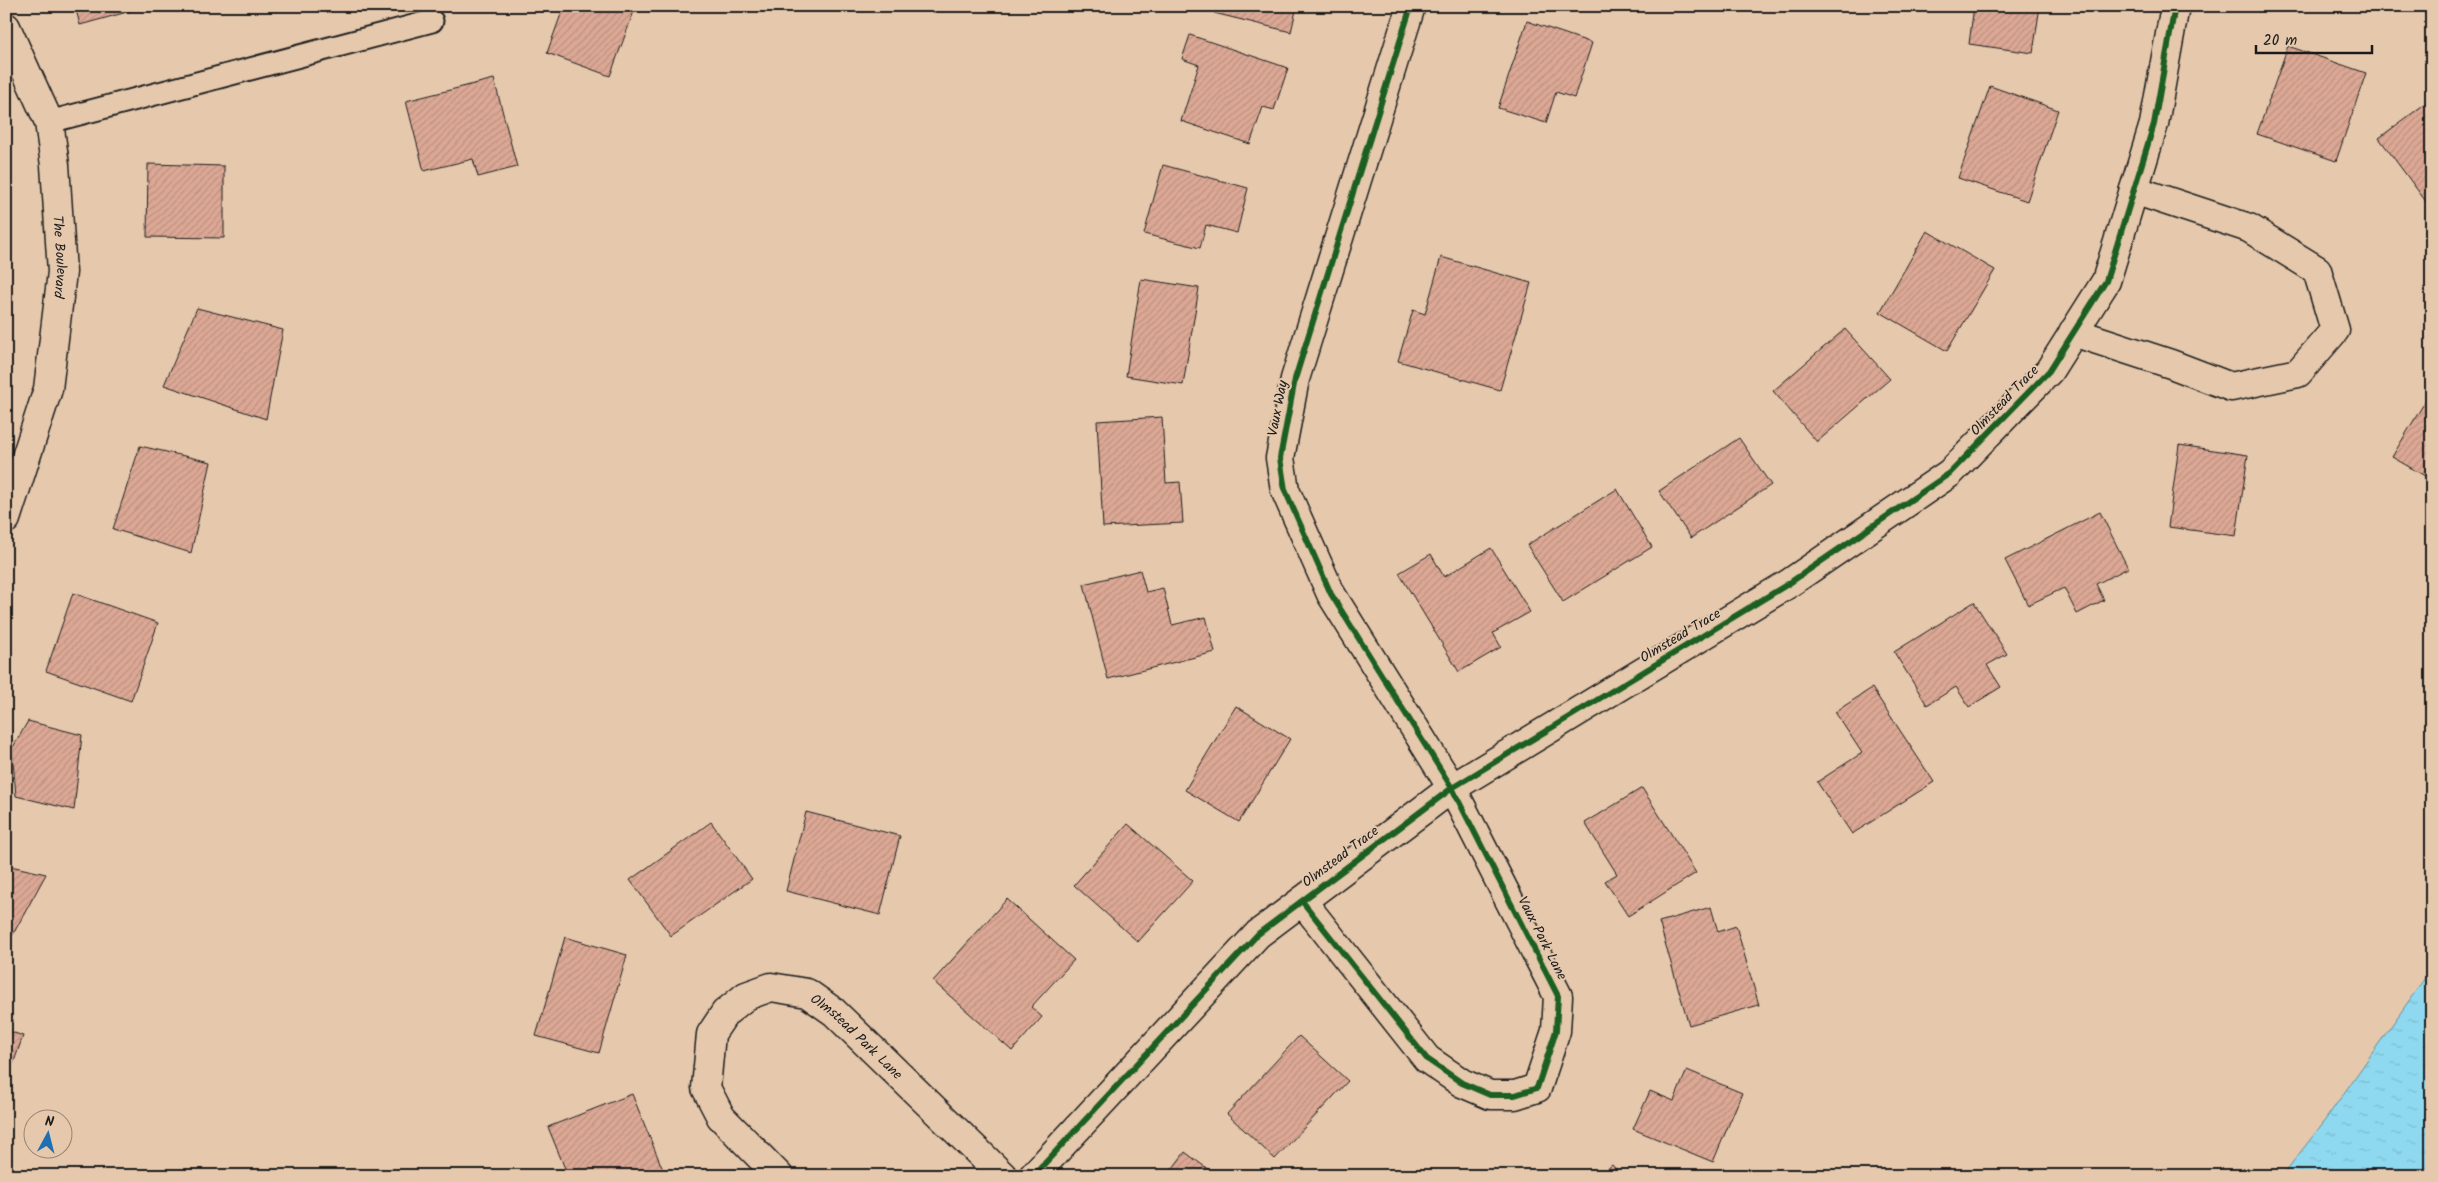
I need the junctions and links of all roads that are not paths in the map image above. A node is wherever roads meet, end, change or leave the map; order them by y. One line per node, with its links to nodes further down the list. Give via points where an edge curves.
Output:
1 (1411, 6): 9 (street, Vaux Way, via 1295,379 1280,458 1285,490 1331,594)
2 (2175, 6): 6 (street, Olmstead Trace, via 2154,124)
3 (432, 21): 5 (lane)
4 (6, 27): 5 (street, The Boulevard)
5 (49, 122): 8 (street, The Boulevard, via 62,272 48,389)
6 (2134, 190): 7 (street, Olmstead Trace, via 2106,281); 7 (street, via 2249,228 2317,270 2335,330 2298,373 2231,387)
7 (2073, 332): 9 (street, Olmstead Trace, via 2048,371 1950,473 1788,584)
8 (6, 519)
9 (1452, 788): 10 (street, Olmstead Trace); 10 (street, Vaux Park Lane, via 1558,996 1556,1031 1537,1088 1515,1095 1490,1095 1462,1083 1428,1059)
10 (1302, 900): 13 (street, Olmstead Trace, via 1258,934)
11 (779, 1176): 12 (street, Olmstead Park Lane, via 721,1117 706,1088 711,1034 725,1012 746,996 771,987 807,993 834,1012)
12 (1004, 1176)
13 (1033, 1176)

